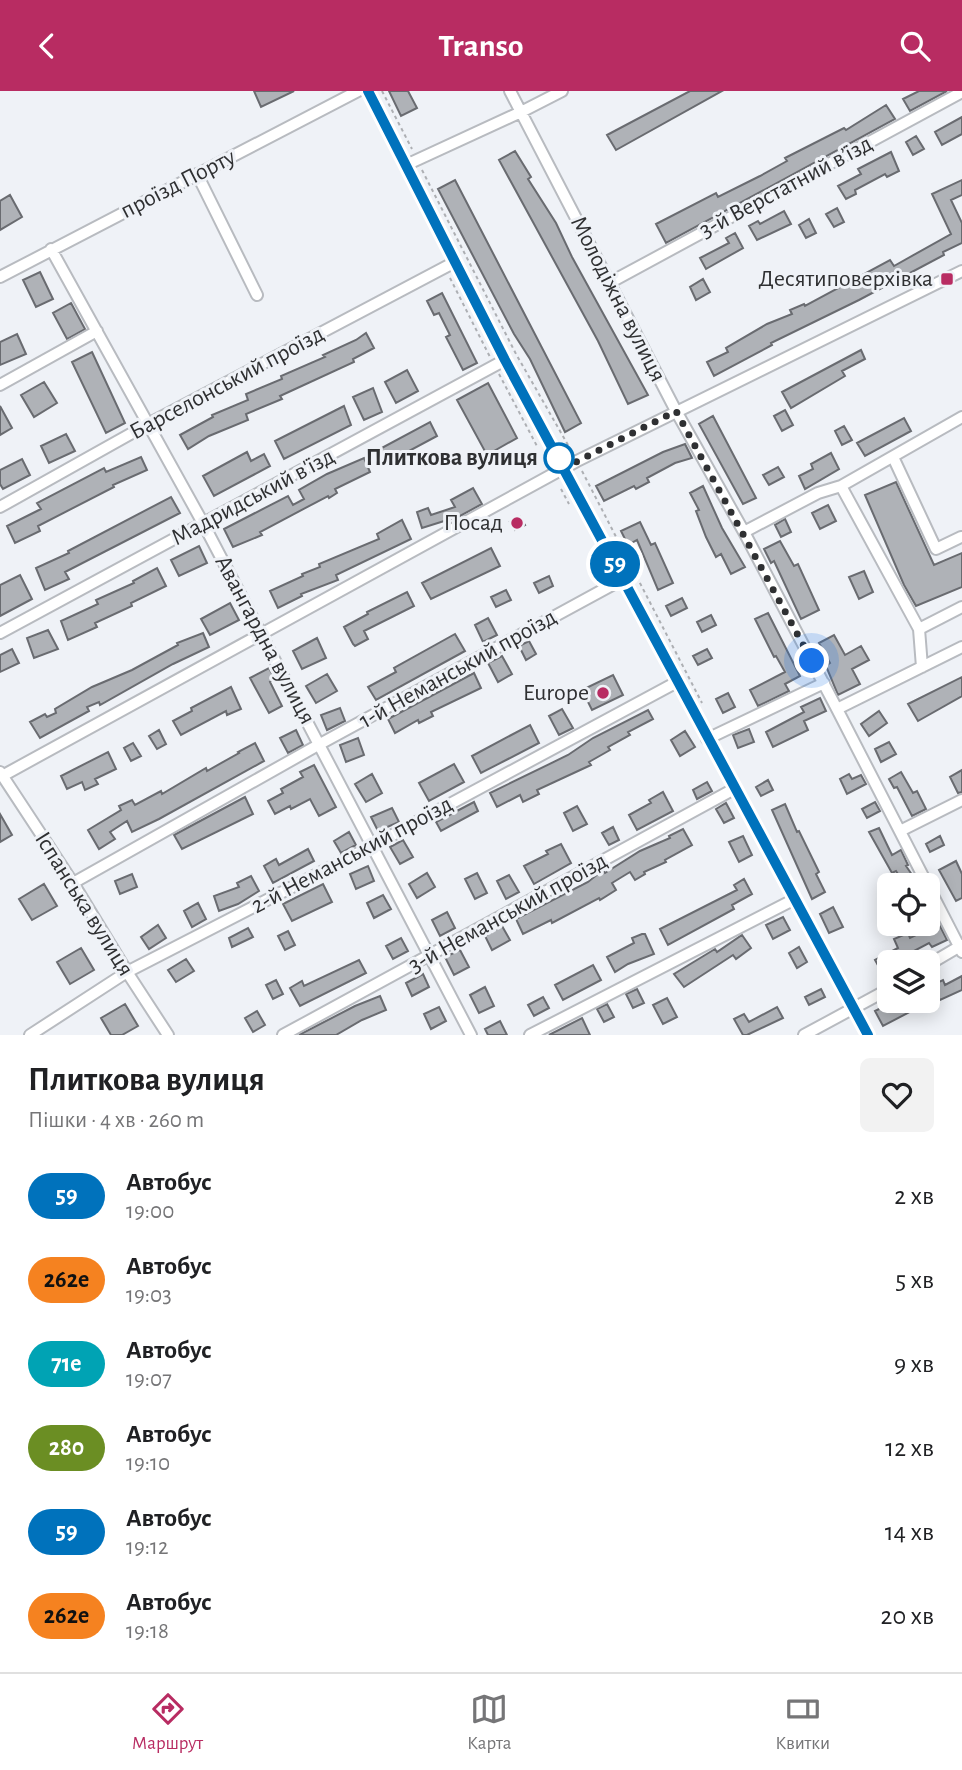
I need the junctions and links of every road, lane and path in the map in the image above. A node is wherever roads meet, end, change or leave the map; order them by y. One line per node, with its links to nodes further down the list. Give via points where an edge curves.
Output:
1 (358, 91): 11 (street, проїзд Порту)
2 (368, 91): 10 (street)
3 (382, 91): 8 (path)
4 (510, 91): 7 (street, Молодіжна вулиця)
5 (562, 91): 7 (street)
6 (962, 92): 16 (street, 3-й Верстатний в’їзд)
7 (521, 113): 10 (street); 16 (street, Молодіжна вулиця)
8 (412, 151)
9 (418, 163): 24 (path)
10 (406, 165): 13 (street)
11 (197, 174): 12 (street, проїзд Порту); 17 (street)
12 (51, 249): 15 (street, проїзд Порту); 18 (street, Авангардна вулиця)
13 (455, 262): 19 (street); 23 (street, Барселонський проїзд)
14 (962, 271): 21 (street)
15 (0, 277)
16 (609, 283): 21 (street, Молодіжна вулиця)
17 (257, 295)
18 (97, 331): 20 (street); 23 (street, Авангардна вулиця)
19 (505, 360): 26 (street); 29 (street, Мадридський в'їзд)
20 (0, 385)
21 (676, 411): 26 (street); 30 (street, Молодіжна вулиця)
22 (962, 417): 25 (street)
23 (149, 423): 28 (street, Барселонський проїзд); 29 (street, Авангардна вулиця)
24 (572, 453)
25 (893, 457): 27 (street); 31 (street, via 936,549)
26 (564, 468): 32 (street); 36 (street)
27 (841, 486): 30 (street, via 818,493); 34 (street)
28 (0, 507)
29 (204, 524): 35 (street, Мадридський в'їзд); 36 (street, Авангардна вулиця)
30 (744, 532): 40 (street, Молодіжна вулиця)
31 (961, 537)
32 (623, 579): 39 (street); 43 (street, 1-й Неманський проїзд)
33 (962, 607): 34 (street)
34 (919, 629): 38 (street)
35 (0, 633)
36 (263, 635): 43 (street, Авангардна вулиця); 44 (street)
37 (962, 647): 38 (street)
38 (922, 667): 41 (street)
39 (677, 682): 42 (street); 48 (street, 2-й Неманський проїзд)
40 (824, 683): 41 (street, Молодіжна вулиця); 42 (street)
41 (837, 709): 47 (street, Молодіжна вулиця)
42 (707, 739): 45 (street)
43 (320, 744): 48 (street, Авангардна вулиця); 49 (street, 1-й Неманський проїзд)
44 (1, 774): 49 (street, Іспанська вулиця)
45 (734, 789): 50 (street); 52 (street, 3-й Неманський проїзд)
46 (962, 800): 47 (street)
47 (900, 831): 51 (street, Молодіжна вулиця)
48 (372, 846): 52 (street, Авангардна вулиця); 54 (street, 2-й Неманський проїзд)
49 (74, 883): 54 (street, Іспанська вулиця)
50 (793, 900): 56 (street); 61 (street)
51 (961, 948): 53 (street)
52 (430, 956): 59 (street, 3-й Неманський проїзд); 60 (street, Авангардна вулиця)
53 (940, 959)
54 (127, 972): 57 (street, 2-й Неманський проїзд); 58 (street, Іспанська вулиця)
55 (877, 996): 56 (street)
56 (855, 1009): 62 (street); 63 (street)
57 (30, 1035)
58 (168, 1035)
59 (282, 1035)
60 (471, 1035)
61 (530, 1035)
62 (804, 1035)
63 (867, 1035)

